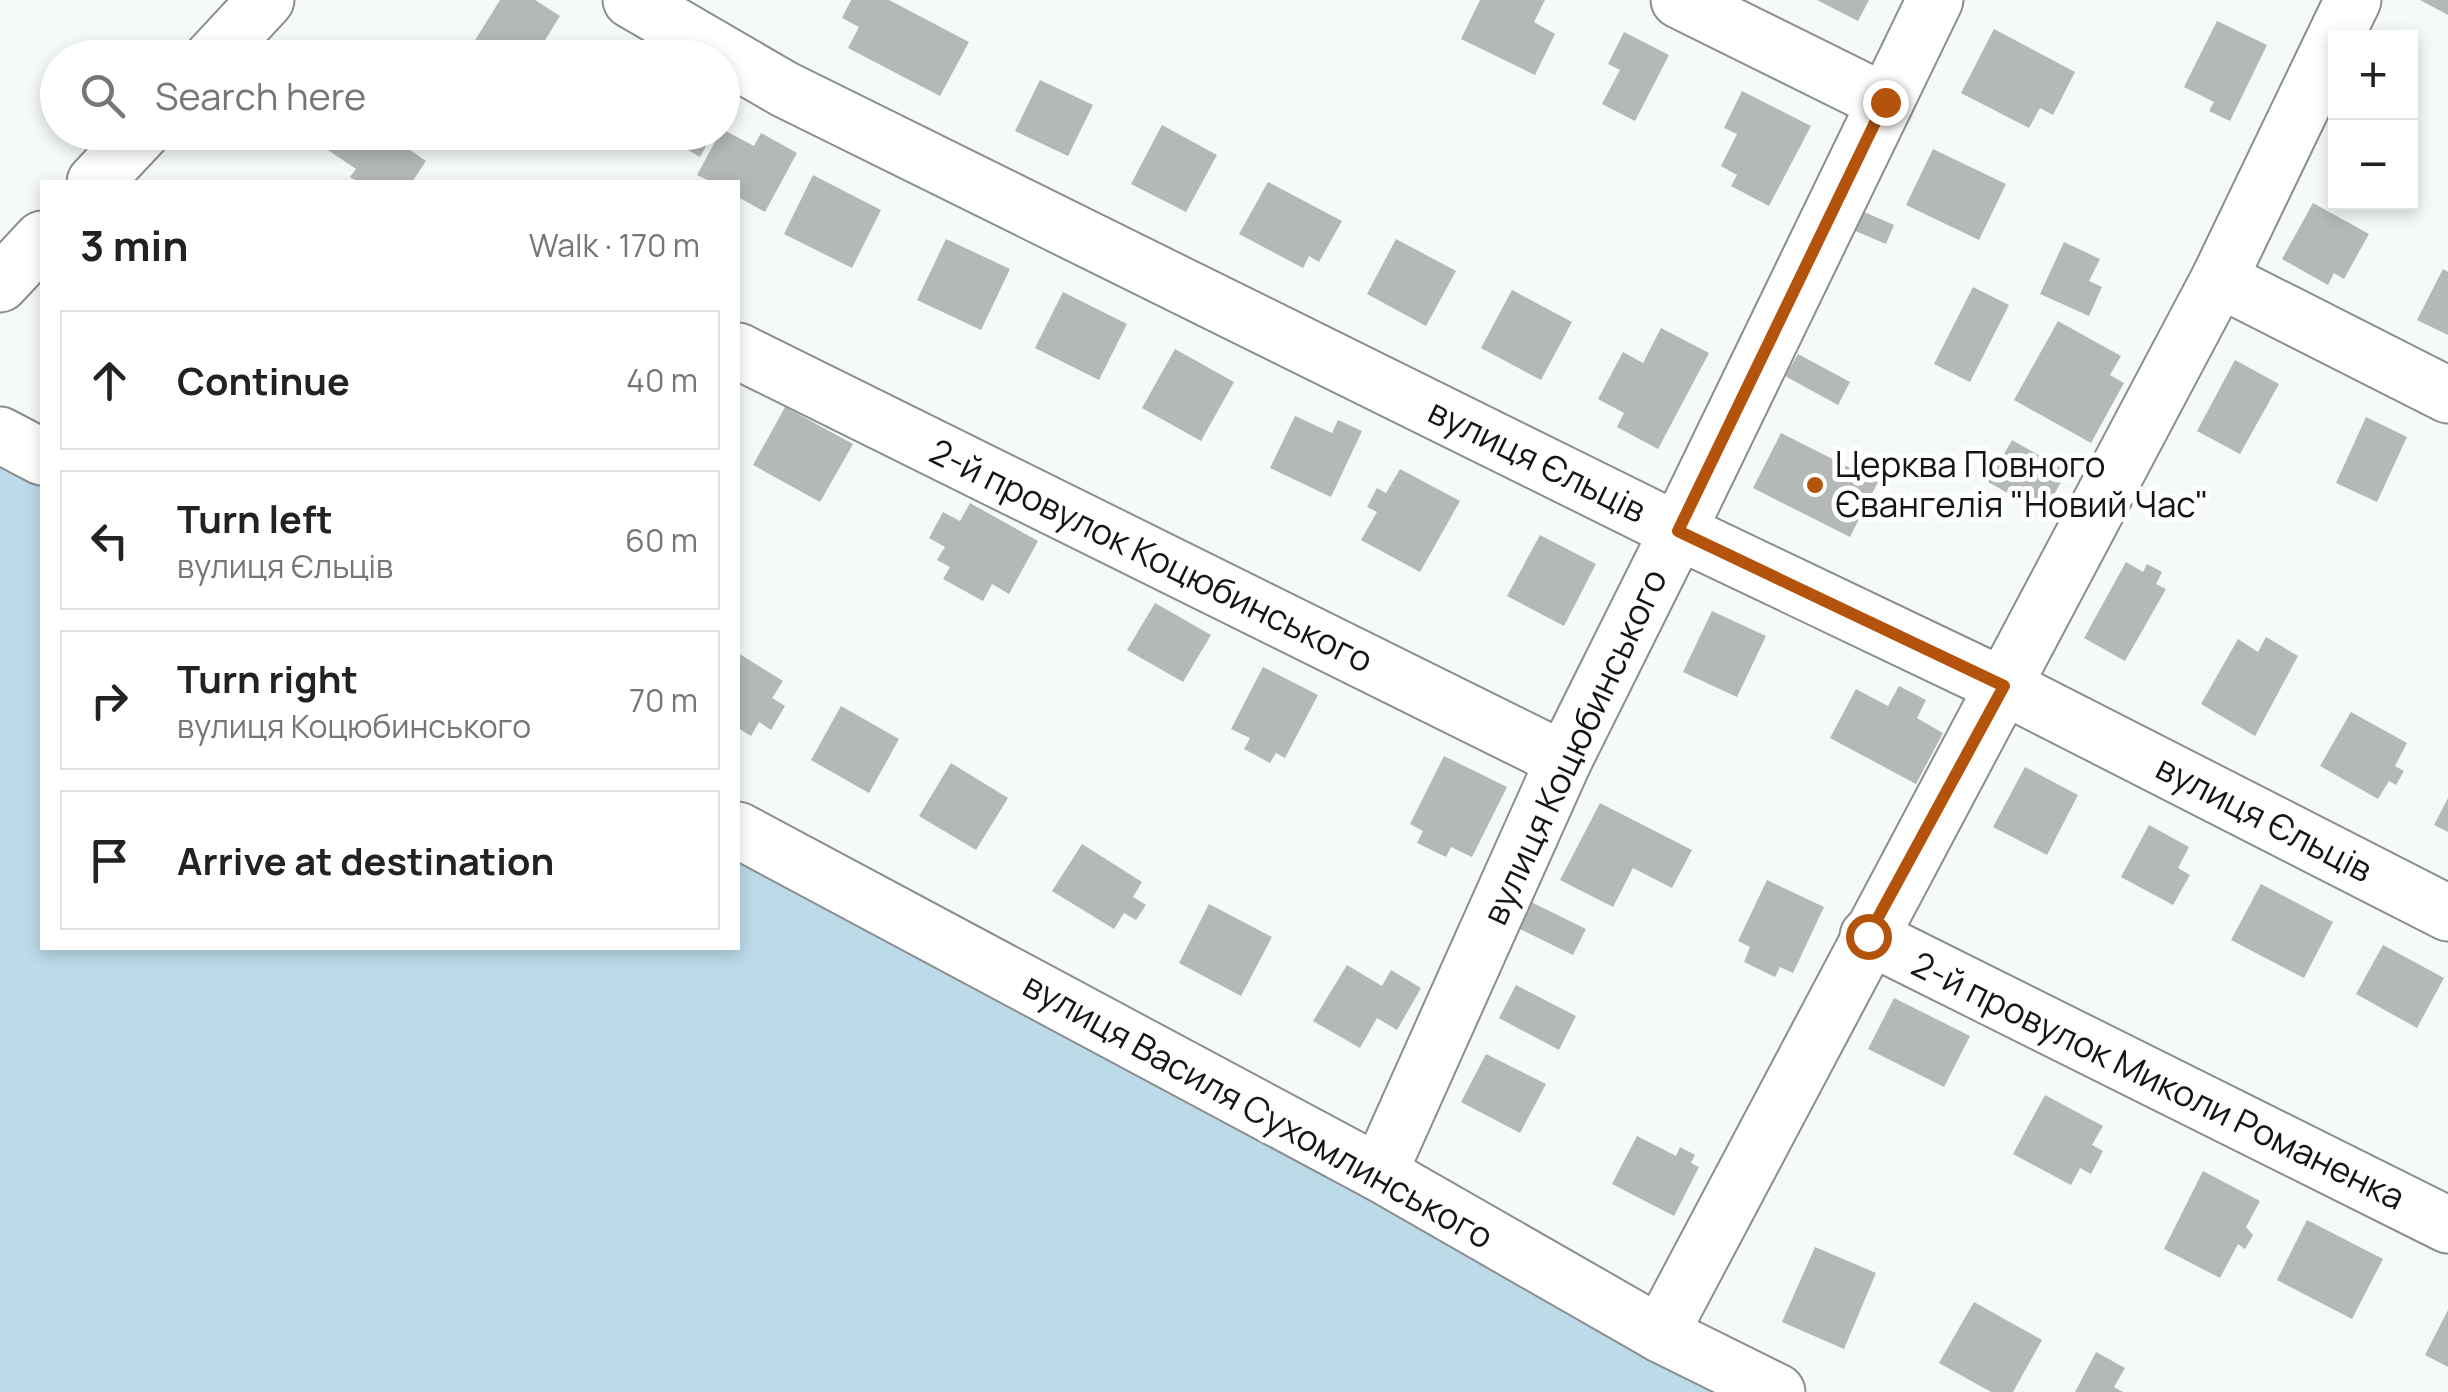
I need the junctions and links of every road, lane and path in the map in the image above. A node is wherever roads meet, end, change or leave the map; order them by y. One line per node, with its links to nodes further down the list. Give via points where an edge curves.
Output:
1 (266, 0): 6 (street)
2 (630, 0): 7 (street, вулиця Єльців)
3 (1679, 0): 9 (street)
4 (1935, 0): 9 (street, вулиця Коцюбинського)
5 (2352, 0): 13 (street)
6 (229, 40)
7 (699, 40)
8 (740, 64): 19 (street, вулиця Єльців)
9 (1885, 102): 19 (street, вулиця Коцюбинського)
10 (125, 150): 11 (street)
11 (97, 180)
12 (40, 241): 14 (street)
13 (2219, 279): 16 (street); 20 (street)
14 (0, 284)
15 (740, 352): 21 (street, 2-й провулок Коцюбинського)
16 (2448, 395)
17 (0, 434): 18 (street)
18 (40, 456)
19 (1678, 531): 20 (street, вулиця Єльців); 21 (street, вулиця Коцюбинського)
20 (2004, 686): 23 (street, вулиця Єльців); 24 (street)
21 (1564, 760): 25 (street, вулиця Коцюбинського)
22 (740, 831): 25 (street, вулиця Василя Сухомлинського)
23 (2448, 913)
24 (1868, 936): 26 (street, 2-й провулок Миколи Романенка); 27 (street)
25 (1380, 1174): 27 (street, вулиця Василя Сухомлинського)
26 (2448, 1225)
27 (1660, 1334): 28 (street, вулиця Василя Сухомлинського)
28 (1777, 1392)

